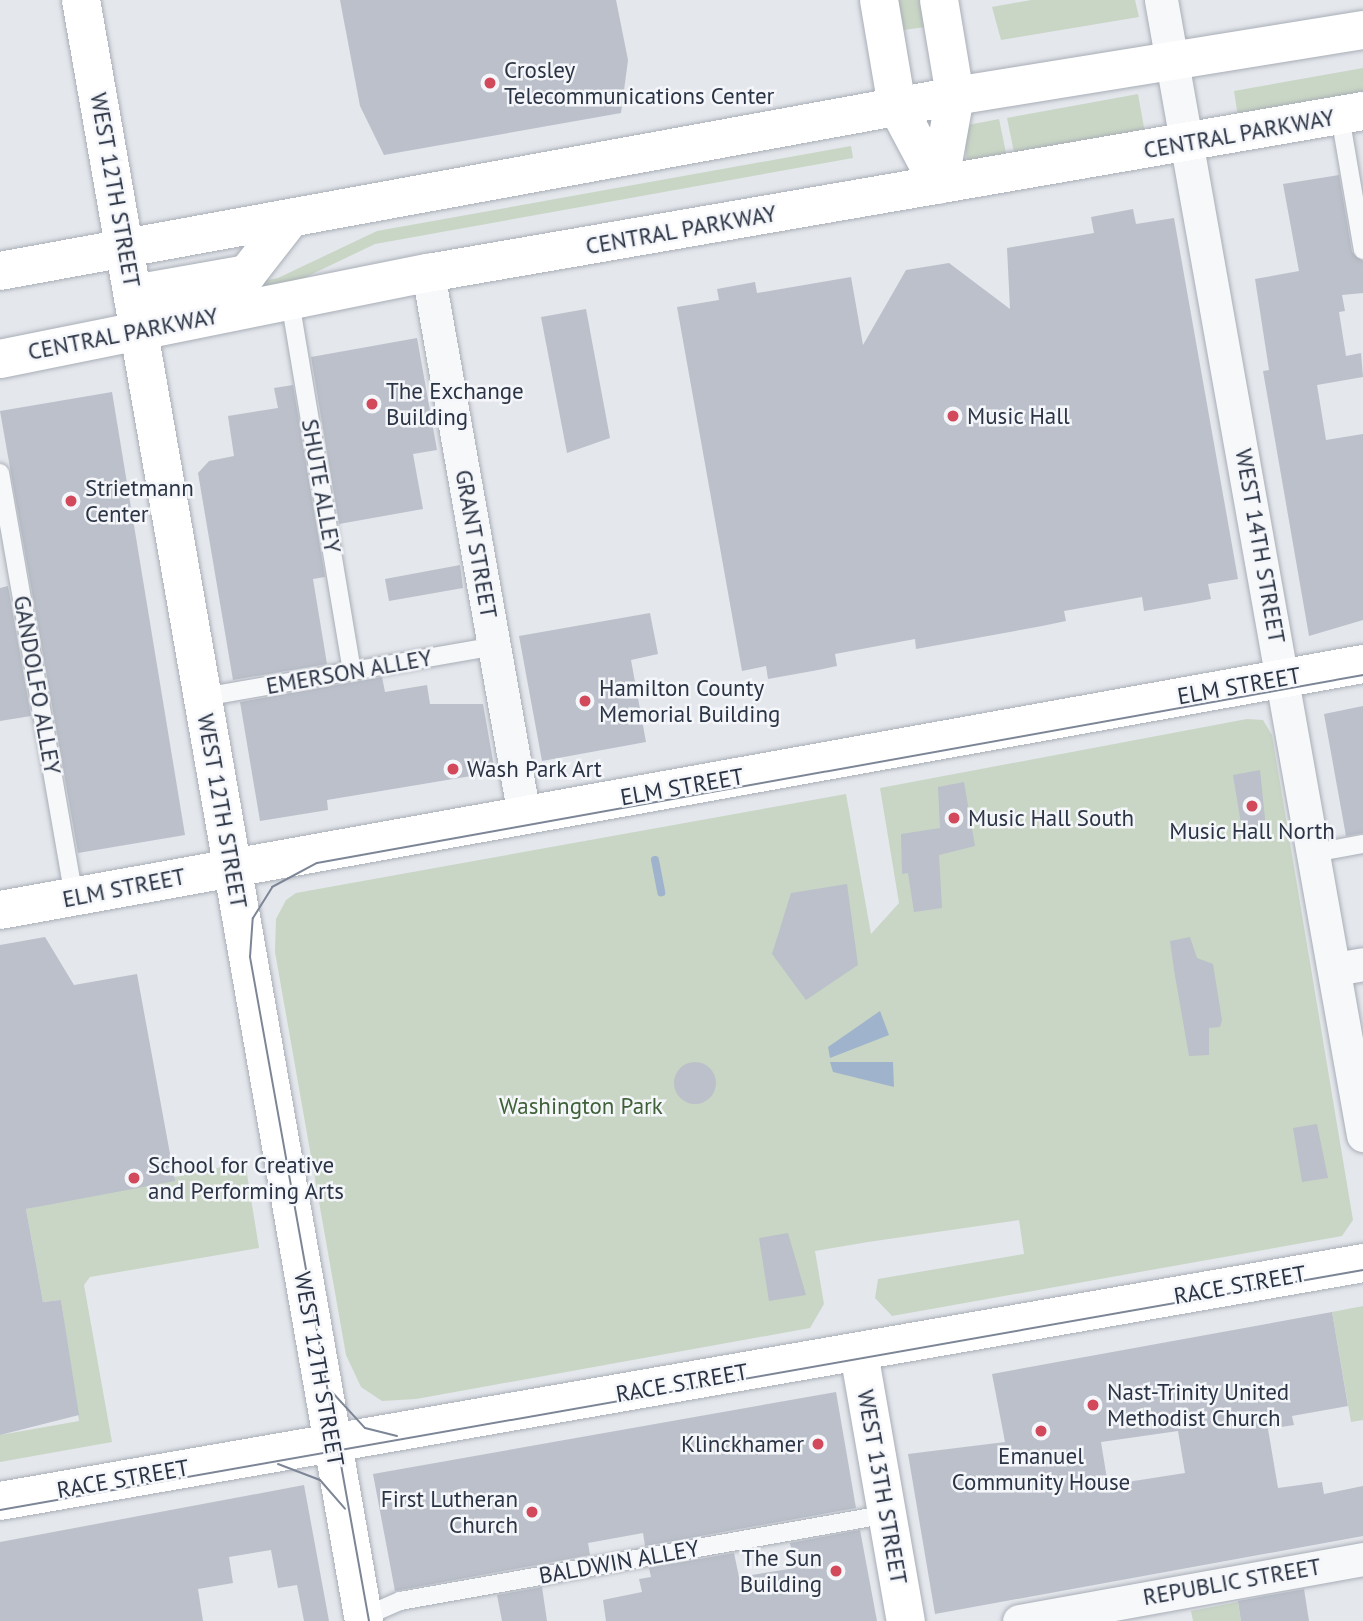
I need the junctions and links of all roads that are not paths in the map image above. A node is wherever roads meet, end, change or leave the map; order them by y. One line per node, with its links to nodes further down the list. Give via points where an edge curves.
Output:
1 (81, 0): 13 (street, WEST 12TH STREET)
2 (879, 0): 8 (street)
3 (939, 0): 7 (street)
4 (1161, 0): 6 (street, WEST 14TH STREET)
5 (1363, 30): 6 (street)
6 (1172, 62): 7 (street); 10 (street, WEST 14TH STREET)
7 (955, 96): 8 (street); 11 (street)
8 (897, 106): 11 (street); 12 (street)
9 (1352, 113): 10 (street, CENTRAL PARKWAY); 14 (lane)
10 (1188, 143): 11 (street, CENTRAL PARKWAY); 25 (street, WEST 14TH STREET)
11 (939, 185): 16 (street, CENTRAL PARKWAY)
12 (290, 219): 13 (street); 17 (street, via 247,274)
13 (125, 250): 15 (street); 17 (street, WEST 12TH STREET)
14 (1363, 250)
15 (0, 271)
16 (428, 273): 18 (street, CENTRAL PARKWAY); 22 (street, GRANT STREET)
17 (134, 294): 19 (street, WEST 12TH STREET)
18 (290, 301): 19 (street, CENTRAL PARKWAY); 24 (lane, SHUTE ALLEY)
19 (140, 331): 20 (street, CENTRAL PARKWAY); 26 (street, WEST 12TH STREET)
20 (0, 359)
21 (0, 472): 31 (lane, GANDOLFO ALLEY)
22 (495, 646): 24 (lane, EMERSON ALLEY); 27 (street, GRANT STREET)
23 (1363, 664): 25 (street, ELM STREET)
24 (352, 671): 26 (lane, EMERSON ALLEY)
25 (1284, 678): 27 (street, ELM STREET); 29 (street, WEST 14TH STREET)
26 (203, 697): 30 (street, WEST 12TH STREET)
27 (524, 816): 30 (street, ELM STREET)
28 (1363, 844): 29 (lane)
29 (1314, 853): 33 (street, WEST 14TH STREET)
30 (231, 868): 31 (street, ELM STREET); 38 (street, WEST 12TH STREET)
31 (74, 898): 32 (street, ELM STREET)
32 (0, 911)
33 (1349, 966): 34 (street, WEST 14TH STREET)
34 (1359, 1082): 35 (street, WEST 14TH STREET)
35 (1363, 1135)
36 (1363, 1263): 37 (street, RACE STREET)
37 (859, 1353): 38 (street, RACE STREET); 40 (street, WEST 13TH STREET)
38 (332, 1442): 39 (street, RACE STREET); 42 (street, WEST 12TH STREET)
39 (0, 1501)
40 (887, 1514): 42 (lane, BALDWIN ALLEY, via 400,1601); 43 (street, WEST 13TH STREET)
41 (1363, 1559): 44 (street, REPUBLIC STREET)
42 (361, 1620)
43 (906, 1621)
44 (1019, 1621)

